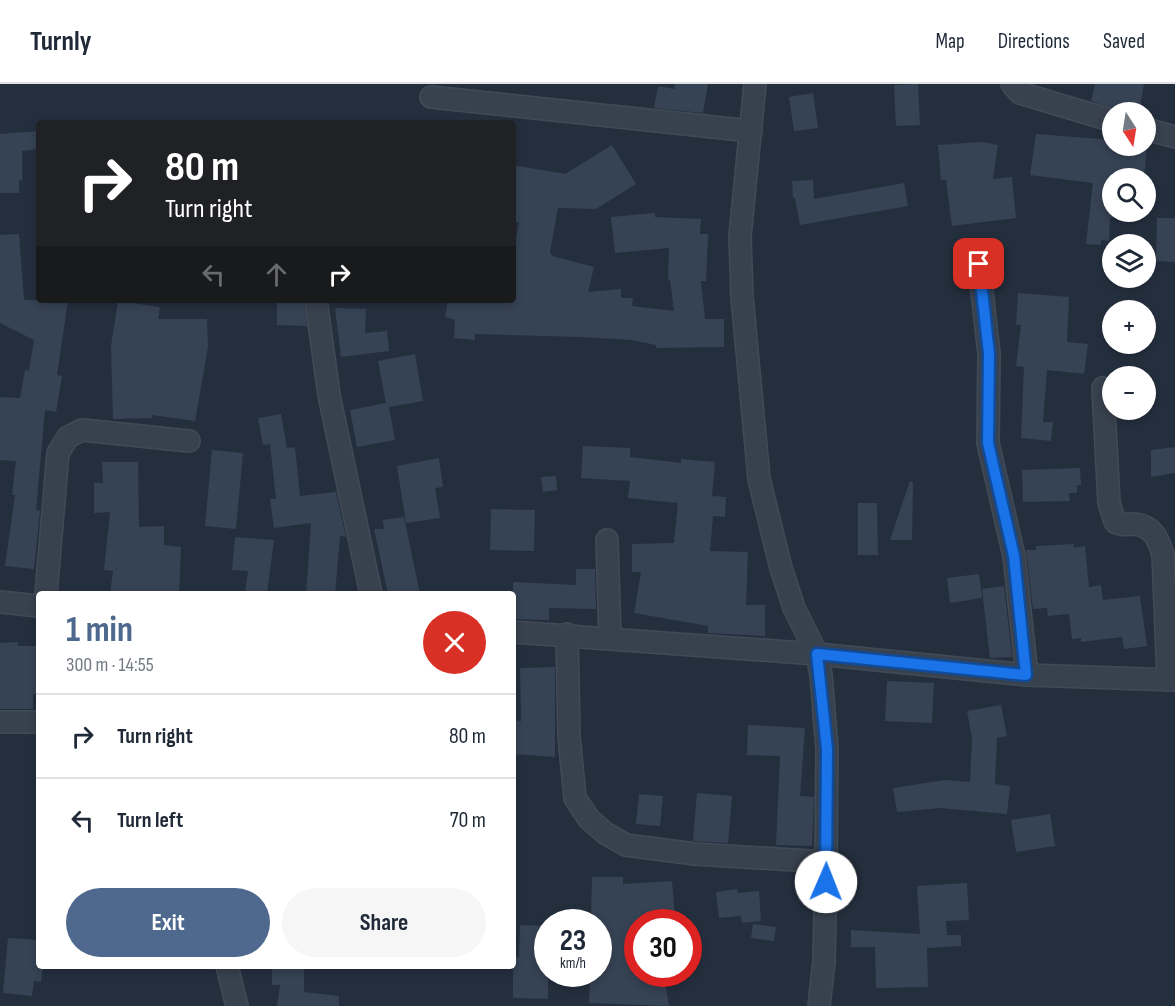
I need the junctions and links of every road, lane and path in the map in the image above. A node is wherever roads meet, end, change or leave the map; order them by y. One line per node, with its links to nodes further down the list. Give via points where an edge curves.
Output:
1 (756, 84): 5 (street)
2 (1012, 84): 4 (street, via 1020,93)
3 (431, 97): 5 (street)
4 (1102, 118)
5 (751, 131): 20 (street, via 740,236 759,479 794,608)
6 (1156, 132): 7 (street)
7 (1175, 137)
8 (979, 264): 21 (street, via 989,354 988,443 1014,556)
9 (316, 303): 14 (street, via 329,395)
10 (1105, 420): 22 (street, via 1109,504 1115,522 1142,525 1156,535 1163,554)
11 (189, 441): 13 (street, via 82,430 68,437 58,453)
12 (608, 540): 19 (street)
13 (46, 591)
14 (370, 591)
15 (0, 602): 16 (street)
16 (36, 606)
17 (516, 632): 18 (street)
18 (567, 634): 19 (street); 25 (street, via 575,798 597,826 626,845 695,854)
19 (610, 638): 20 (street)
20 (817, 654): 21 (street); 25 (street, via 827,749)
21 (1026, 675): 22 (street)
22 (1172, 680)
23 (0, 722): 24 (street)
24 (36, 722)
25 (826, 862): 28 (street)
26 (228, 969): 27 (street)
27 (237, 1006)
28 (819, 1006)

